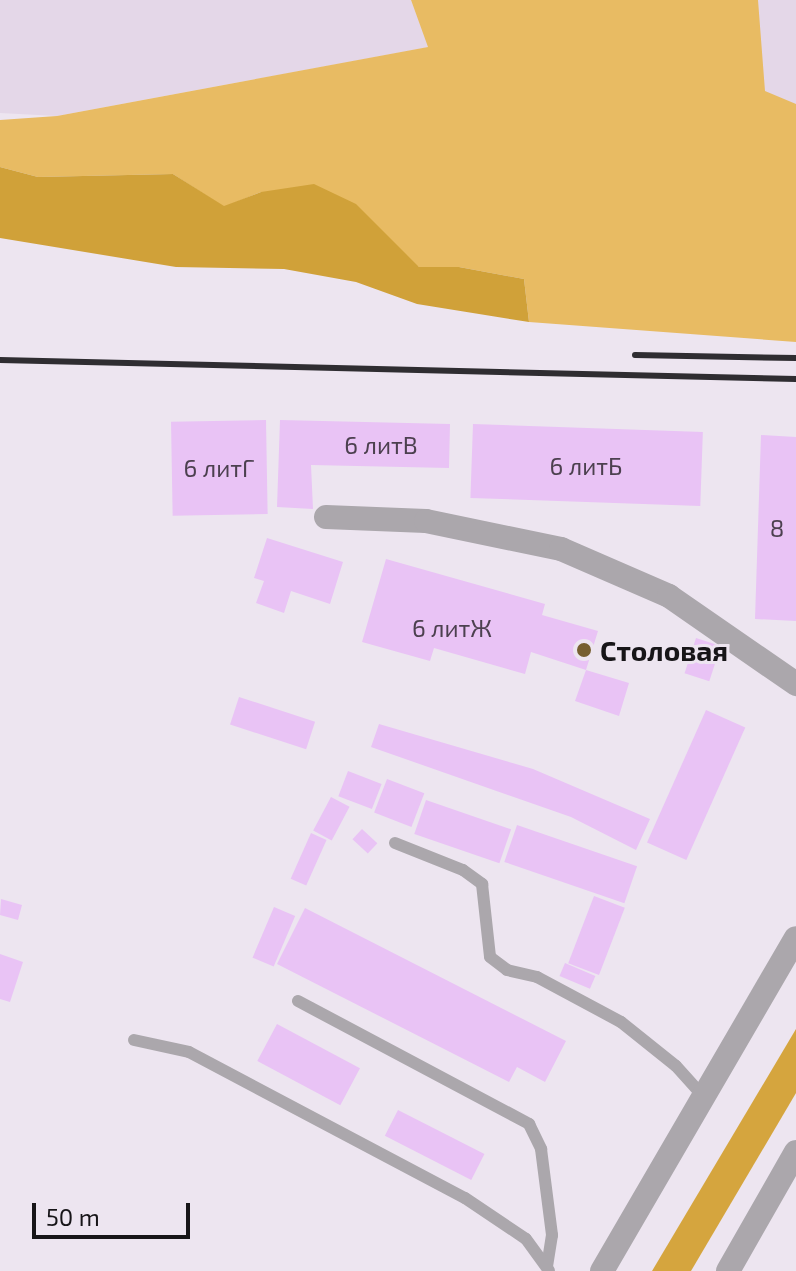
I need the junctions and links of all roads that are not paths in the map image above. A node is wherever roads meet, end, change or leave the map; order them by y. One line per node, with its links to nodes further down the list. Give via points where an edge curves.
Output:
1 (326, 517): 2 (street, via 426,521 561,549 669,596)
2 (796, 684)
3 (395, 843): 7 (lane, via 463,870 482,884 490,957 621,1022 676,1066)
4 (796, 938): 7 (street)
5 (298, 1001): 9 (lane, via 529,1124 541,1149 552,1235)
6 (134, 1040): 9 (lane, via 189,1052 349,1134 526,1239)
7 (701, 1094): 10 (street)
8 (796, 1152): 11 (street)
9 (548, 1269)
10 (602, 1271)
11 (728, 1271)

